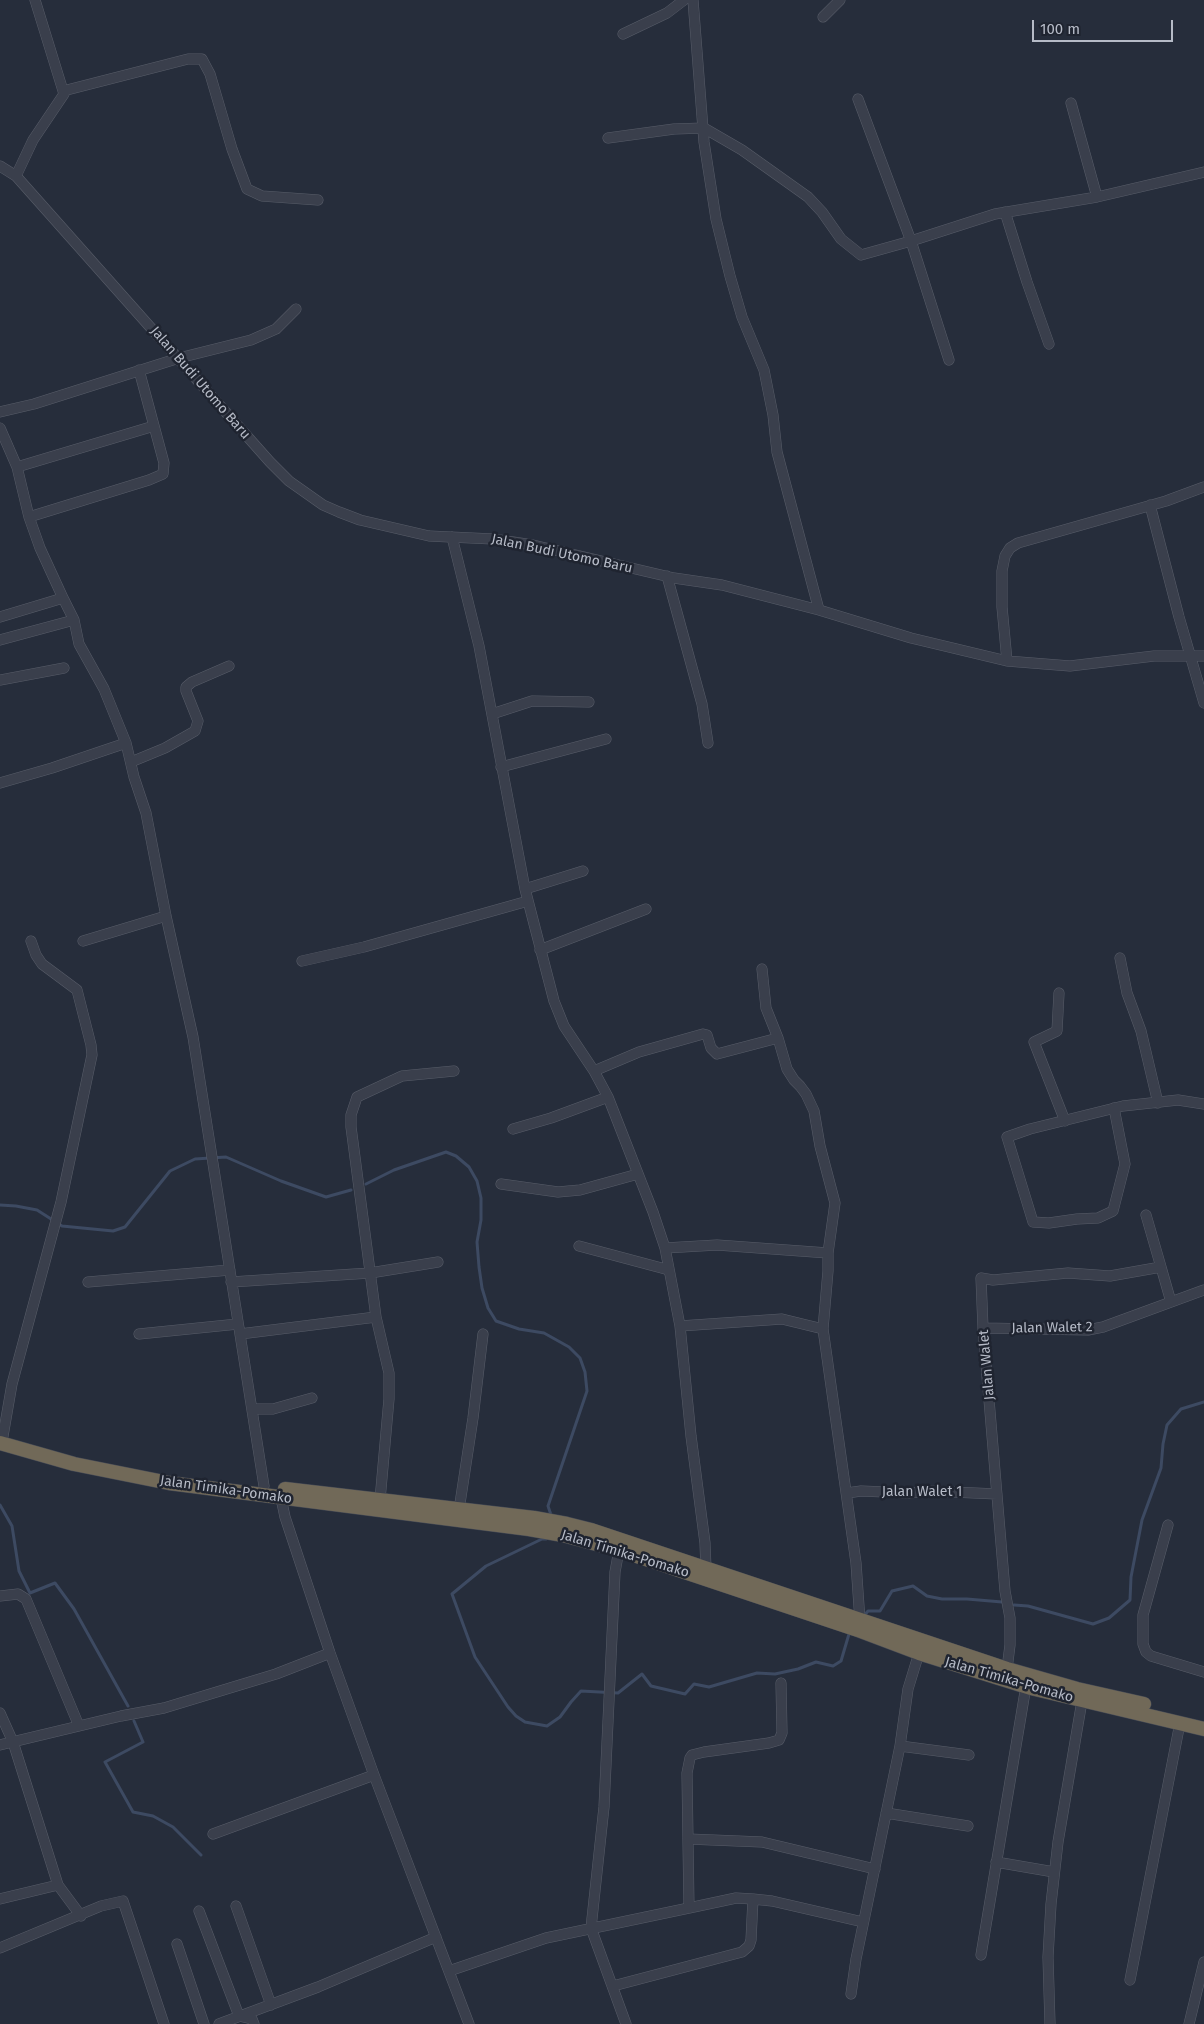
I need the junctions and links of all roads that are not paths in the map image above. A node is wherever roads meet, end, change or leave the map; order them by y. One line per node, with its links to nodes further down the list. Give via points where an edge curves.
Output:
1 (35, 0): 7 (street)
2 (684, 0): 6 (street)
3 (693, 0): 10 (street)
4 (840, 0): 5 (street)
5 (823, 17)
6 (623, 34)
7 (63, 91): 14 (street); 16 (street, via 188,59 202,59 210,74 247,189 262,196)
8 (858, 99): 18 (street)
9 (1071, 103): 15 (street)
10 (704, 128): 11 (street); 18 (street, via 742,150 808,197 841,239 861,255); 34 (street, via 711,190 730,276 742,317 764,370 776,452)
11 (608, 138)
12 (0, 166): 14 (street, Jalan Budi Utomo Baru)
13 (1204, 172): 15 (street)
14 (16, 176): 21 (street, Jalan Budi Utomo Baru)
15 (1097, 197): 17 (street)
16 (318, 200)
17 (1005, 212): 18 (street); 20 (street)
18 (911, 241): 22 (street)
19 (296, 309): 21 (street, via 266,334)
20 (1049, 344)
21 (179, 358): 23 (street); 31 (street, Jalan Budi Utomo Baru, via 270,462 289,481 323,505 360,520 430,536)
22 (949, 360)
23 (139, 370): 24 (street); 25 (street)
24 (0, 412)
25 (154, 426): 27 (street); 30 (street, via 165,468 159,477)
26 (0, 428): 27 (street)
27 (17, 467): 30 (street)
28 (1204, 487): 29 (street)
29 (1150, 505): 38 (street); 40 (street, via 1010,548 1004,556 1002,571)
30 (29, 517): 33 (street)
31 (452, 537): 32 (street, Jalan Budi Utomo Baru, via 533,545); 46 (street)
32 (666, 576): 34 (street, Jalan Budi Utomo Baru, via 722,585); 48 (street, via 702,704)
33 (63, 598): 35 (street); 36 (street)
34 (819, 610): 40 (street, Jalan Budi Utomo Baru, via 911,638)
35 (0, 617)
36 (74, 620): 37 (street); 49 (street, via 80,644 104,689)
37 (0, 640)
38 (1190, 656): 39 (street, Jalan Budi Utomo Baru); 40 (street, Jalan Budi Utomo Baru, via 1154,656 1070,666); 45 (street)
39 (1204, 656)
40 (1007, 660)
41 (228, 666): 50 (street, via 186,687 198,721 195,731)
42 (64, 668): 43 (street)
43 (0, 680)
44 (589, 702): 46 (street, via 532,701)
45 (1204, 702)
46 (492, 714): 51 (street)
47 (606, 739): 51 (street)
48 (708, 743)
49 (126, 744): 50 (street); 52 (street)
50 (130, 762): 57 (street, via 146,813)
51 (501, 767): 54 (street)
52 (0, 782)
53 (583, 871): 54 (street)
54 (525, 890): 55 (street)
55 (528, 901): 60 (street); 62 (street)
56 (646, 909): 60 (street)
57 (166, 916): 59 (street); 82 (street, via 193,1037)
58 (31, 941): 98 (street, via 42,964 77,990 92,1055 61,1202 12,1384)
59 (83, 941)
60 (540, 950): 67 (street, via 564,1026)
61 (1120, 958): 69 (street)
62 (302, 961)
63 (762, 969): 65 (street, via 766,1008)
64 (1059, 993): 72 (street, via 1058,1031 1034,1042)
65 (778, 1038): 67 (street, via 717,1054 711,1048 707,1035 703,1034 639,1052); 79 (street, via 786,1069 806,1094 814,1111 835,1203)
66 (454, 1071): 84 (street, via 402,1076 357,1097 351,1127)
67 (594, 1071): 68 (street)
68 (608, 1097): 73 (street); 74 (street)
69 (1158, 1103): 70 (street, via 1178,1100); 71 (street)
70 (1204, 1104)
71 (1114, 1108): 72 (street); 72 (street, via 1125,1164 1113,1211 1098,1218 1033,1222 1007,1137)
72 (1065, 1121)
73 (513, 1129)
74 (638, 1174): 75 (street, via 580,1190); 78 (street)
75 (501, 1184)
76 (1146, 1215): 81 (street)
77 (579, 1246): 83 (street)
78 (665, 1248): 79 (street, via 717,1245); 83 (street)
79 (828, 1253): 93 (street)
80 (438, 1262): 84 (street)
81 (1161, 1267): 88 (street); 91 (street, Jalan Walet, via 1110,1276 1068,1273 993,1280 981,1278)
82 (230, 1270): 85 (street); 86 (street)
83 (670, 1270): 90 (street)
84 (370, 1273): 86 (street); 89 (street)
85 (88, 1282)
86 (231, 1282): 92 (street)
87 (1204, 1290): 88 (street, Jalan Walet 2)
88 (1171, 1302): 91 (street, Jalan Walet 2, via 1088,1330)
89 (376, 1317): 92 (street); 103 (street, via 389,1373)
90 (680, 1326): 93 (street, via 782,1319); 107 (street)
91 (983, 1328): 101 (street, Jalan Walet)
92 (239, 1329): 94 (street); 97 (street)
93 (823, 1329): 100 (street)
94 (139, 1334)
95 (483, 1334): 104 (street)
96 (312, 1398): 97 (street, via 273,1409)
97 (253, 1409): 99 (street)
98 (1, 1438): 99 (highway, Jalan Timika-Pomako, via 137,1468); 102 (highway, Jalan Timika-Pomako, via 54,1458 134,1476)
99 (264, 1486): 103 (highway, Jalan Timika-Pomako)
100 (847, 1493): 101 (street, Jalan Walet 1, via 939,1491); 110 (street)
101 (996, 1494): 113 (street, Jalan Walet, via 1010,1618)
102 (281, 1498): 106 (highway, Jalan Timika-Pomako, via 529,1529); 111 (street)
103 (380, 1500): 104 (highway, Jalan Timika-Pomako)
104 (459, 1510): 107 (highway, Jalan Timika-Pomako, via 567,1524)
105 (1168, 1525): 114 (street, via 1143,1615 1142,1644 1151,1656)
106 (619, 1550): 109 (highway, Jalan Timika-Pomako); 143 (street, via 615,1572 604,1807)
107 (706, 1569): 109 (highway, Jalan Timika-Pomako)
108 (0, 1596): 121 (street, via 18,1594 26,1599)
109 (815, 1611): 110 (highway, Jalan Timika-Pomako); 112 (highway, Jalan Timika-Pomako)
110 (860, 1621): 113 (highway, Jalan Timika-Pomako)
111 (330, 1653): 121 (street, via 276,1674 164,1708); 127 (street)
112 (919, 1653): 116 (highway, Jalan Timika-Pomako); 125 (street, via 908,1689)
113 (1007, 1669): 119 (highway, Jalan Timika-Pomako)
114 (1204, 1672)
115 (781, 1683): 131 (street, via 782,1733 779,1740 704,1752 690,1758 687,1773)
116 (1026, 1686): 117 (highway, Jalan Timika-Pomako); 132 (street)
117 (1082, 1701): 120 (highway, Jalan Timika-Pomako); 134 (street)
118 (0, 1713): 123 (street)
119 (1204, 1719)
120 (1180, 1722): 122 (highway, Jalan Timika-Pomako); 150 (street)
121 (79, 1726): 123 (street)
122 (1204, 1729)
123 (14, 1742): 124 (street); 135 (street)
124 (0, 1746)
125 (900, 1746): 126 (street); 128 (street)
126 (969, 1755)
127 (374, 1774): 130 (street); 144 (street)
128 (886, 1813): 129 (street); 133 (street)
129 (968, 1826)
130 (213, 1834)
131 (688, 1840): 133 (street, via 762,1842); 139 (street)
132 (996, 1862): 134 (street); 147 (street)
133 (875, 1869): 142 (street)
134 (1054, 1872): 161 (street, via 1048,1943)
135 (58, 1885): 136 (street); 141 (street)
136 (0, 1899)
137 (753, 1899): 139 (street, via 736,1898); 142 (street); 151 (street, via 751,1940 742,1952)
138 (236, 1906): 153 (street)
139 (689, 1908): 143 (street)
140 (200, 1911): 154 (street)
141 (81, 1916): 146 (street); 155 (street, via 101,1906 124,1901)
142 (864, 1922): 152 (street)
143 (591, 1928): 149 (street, via 546,1938); 151 (street)
144 (436, 1937): 149 (street); 153 (street)
145 (177, 1944): 156 (street)
146 (0, 1948)
147 (981, 1955)
148 (1204, 1962): 162 (street)
149 (449, 1971): 159 (street)
150 (1130, 1980)
151 (613, 1986): 160 (street)
152 (851, 1994)
153 (271, 2005): 154 (street)
154 (238, 2016): 157 (street); 158 (street, via 252,2019)
155 (164, 2024)
156 (204, 2024)
157 (219, 2024)
158 (254, 2024)
159 (469, 2024)
160 (626, 2024)
161 (1050, 2024)
162 (1189, 2024)

